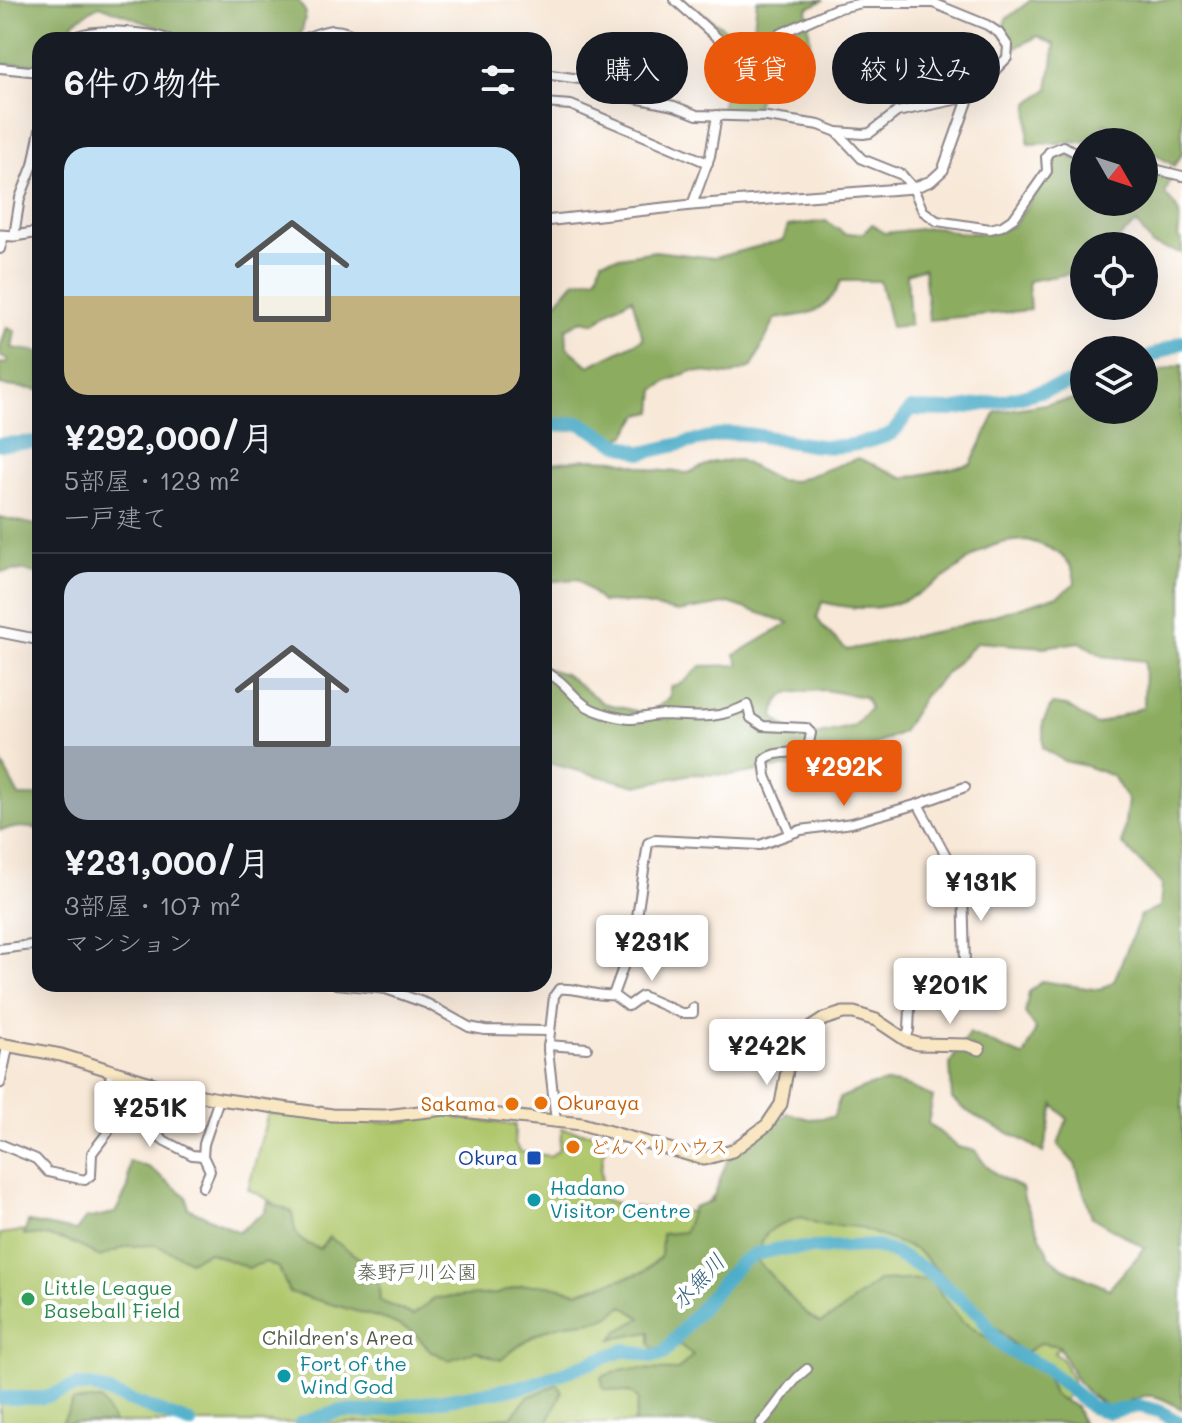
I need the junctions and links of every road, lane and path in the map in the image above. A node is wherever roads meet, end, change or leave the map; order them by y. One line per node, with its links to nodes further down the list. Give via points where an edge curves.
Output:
1 (675, 0): 4 (street, via 724,44 738,49 862,3 922,1)
2 (325, 32): 3 (street)
3 (348, 32)
4 (998, 32)
5 (1000, 34): 7 (street, via 1008,46)
6 (0, 68): 8 (street)
7 (1000, 68)
8 (32, 71)
9 (552, 75): 13 (street, via 697,115)
10 (552, 104): 16 (street, via 571,105)
11 (935, 104): 14 (street, via 897,112 870,133)
12 (967, 104): 20 (street, via 943,170)
13 (717, 115): 14 (street, via 767,117); 16 (street)
14 (837, 132): 20 (street, via 862,159 902,175)
15 (1070, 150): 20 (street, via 1063,146 1049,152 1047,171 1014,218 990,229 937,221 923,211)
16 (708, 163): 21 (street)
17 (1158, 170): 19 (street)
18 (32, 176): 24 (street)
19 (1182, 176)
20 (913, 188): 21 (street)
21 (692, 205): 22 (street)
22 (552, 220)
23 (32, 233): 24 (street)
24 (6, 236): 25 (street)
25 (0, 249)
26 (0, 632): 27 (street)
27 (32, 638)
28 (552, 676): 31 (street, via 587,706 614,716 702,718 747,705 751,718 763,726 806,728 811,733 808,748 764,760)
29 (965, 787): 30 (street)
30 (918, 804): 31 (street); 38 (street, via 963,887 967,952 959,966 912,965)
31 (790, 833): 35 (street, via 760,845 648,843 634,937)
32 (32, 945): 33 (street)
33 (0, 949)
34 (394, 992): 37 (street, via 469,1027)
35 (613, 995): 36 (street, via 628,1006 642,996 681,1013 693,1013); 37 (street, via 559,989)
36 (693, 1008)
37 (549, 1031): 40 (street)
38 (906, 1040): 42 (main road); 47 (main road, via 854,1013 815,1024 793,1049 775,1115 721,1156 686,1156 607,1130)
39 (4, 1044): 43 (main road); 44 (street)
40 (548, 1045): 41 (street); 47 (street)
41 (587, 1048)
42 (979, 1049)
43 (112, 1071): 45 (main road); 46 (street, via 107,1091)
44 (0, 1083)
45 (219, 1099): 47 (main road, via 359,1116 445,1109); 49 (street)
46 (114, 1110): 48 (street, via 85,1180 48,1172 36,1159); 49 (street, via 125,1125 143,1124 165,1141)
47 (556, 1121)
48 (0, 1144)
49 (203, 1156): 50 (street, via 210,1171)
50 (203, 1187)
51 (807, 1369): 52 (street)
52 (761, 1423)

